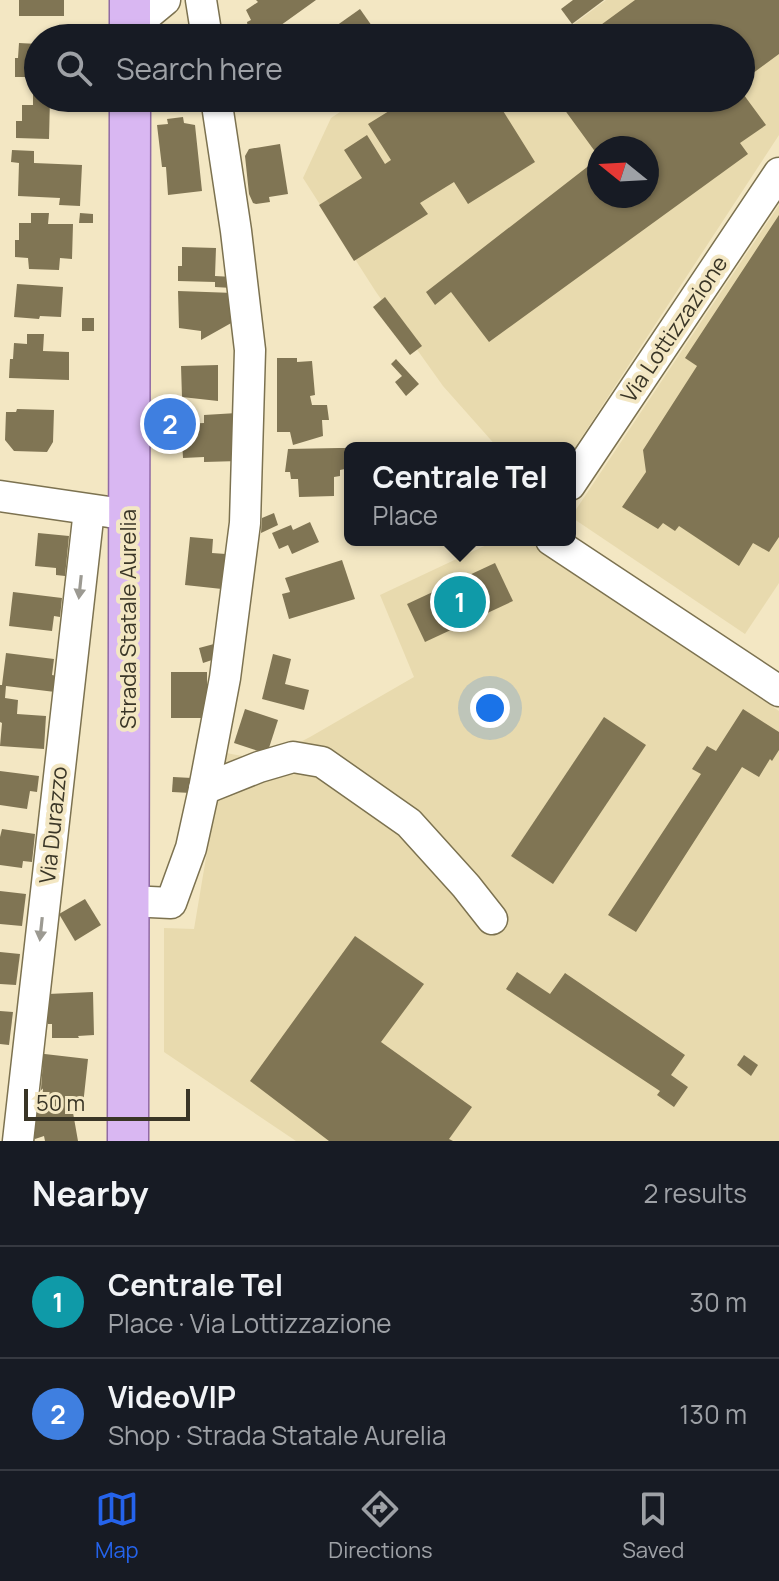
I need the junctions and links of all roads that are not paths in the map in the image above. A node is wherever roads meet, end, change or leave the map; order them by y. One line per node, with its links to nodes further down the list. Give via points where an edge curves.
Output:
1 (165, 0): 3 (street)
2 (201, 0): 4 (street)
3 (130, 22)
4 (205, 24)
5 (130, 112): 11 (main road, Strada Statale Aurelia)
6 (218, 112): 14 (street, via 250,350 249,420 243,539)
7 (779, 173): 8 (street, Via Lottizzazione)
8 (576, 476)
9 (0, 496): 10 (street)
10 (89, 510): 11 (street); 17 (street, Via Durazzo, one-way to 17)
11 (128, 515): 15 (main road, Strada Statale Aurelia)
12 (560, 546): 13 (street)
13 (779, 691)
14 (204, 789): 15 (street, via 171,903); 16 (street, via 293,757 322,762 409,823)
15 (129, 901): 18 (main road, Strada Statale Aurelia)
16 (492, 919)
17 (18, 1141)
18 (128, 1141)

